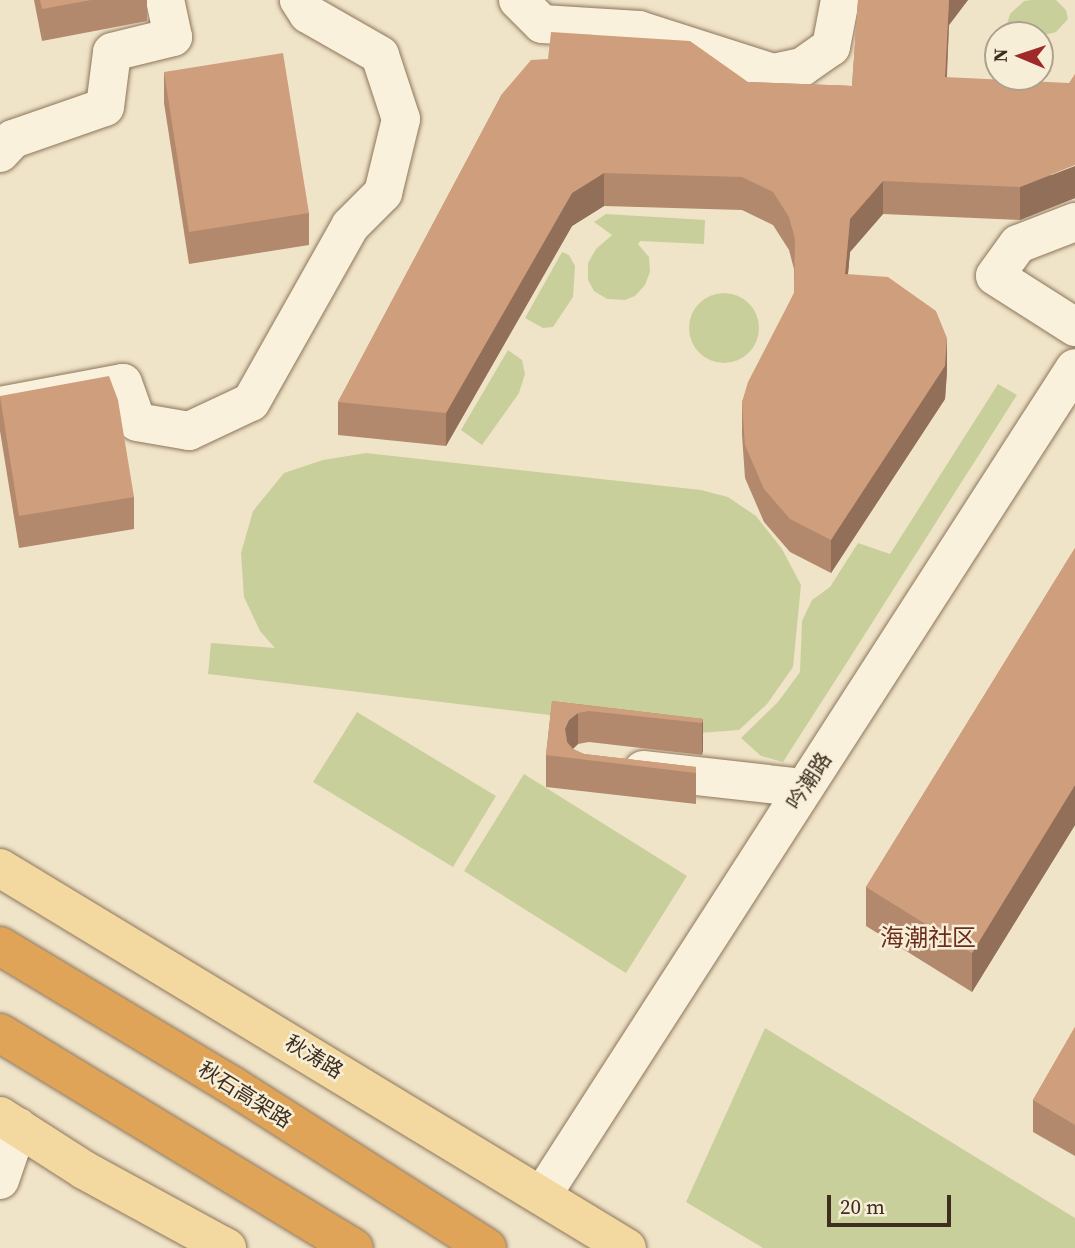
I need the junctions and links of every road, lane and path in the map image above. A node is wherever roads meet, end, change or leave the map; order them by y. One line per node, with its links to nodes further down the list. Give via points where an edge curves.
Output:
1 (165, 0): 5 (street, via 173,37 112,52 105,107)
2 (299, 0): 9 (street, via 308,14 380,55 401,119 383,193 350,226 251,402 189,431 137,422 123,383)
3 (518, 0): 4 (street, via 542,24 639,30 774,73 802,67 831,47)
4 (840, 0)
5 (4, 139)
6 (1075, 222): 7 (street, via 1018,244 995,276)
7 (1075, 327)
8 (1075, 368): 11 (street, 吟潮路)
9 (0, 406)
10 (615, 767): 11 (street)
11 (804, 788): 17 (street, 吟潮路)
12 (0, 868): 17 (main road, 秋涛路)
13 (0, 946): 20 (highway, 秋石高架路, via 233,1086)
14 (0, 1033): 19 (highway)
15 (9, 1121): 16 (street); 18 (main road, via 84,1170)
16 (0, 1180)
17 (543, 1194): 21 (main road, 秋涛路)
18 (227, 1248)
19 (354, 1248)
20 (487, 1248)
21 (627, 1248)

